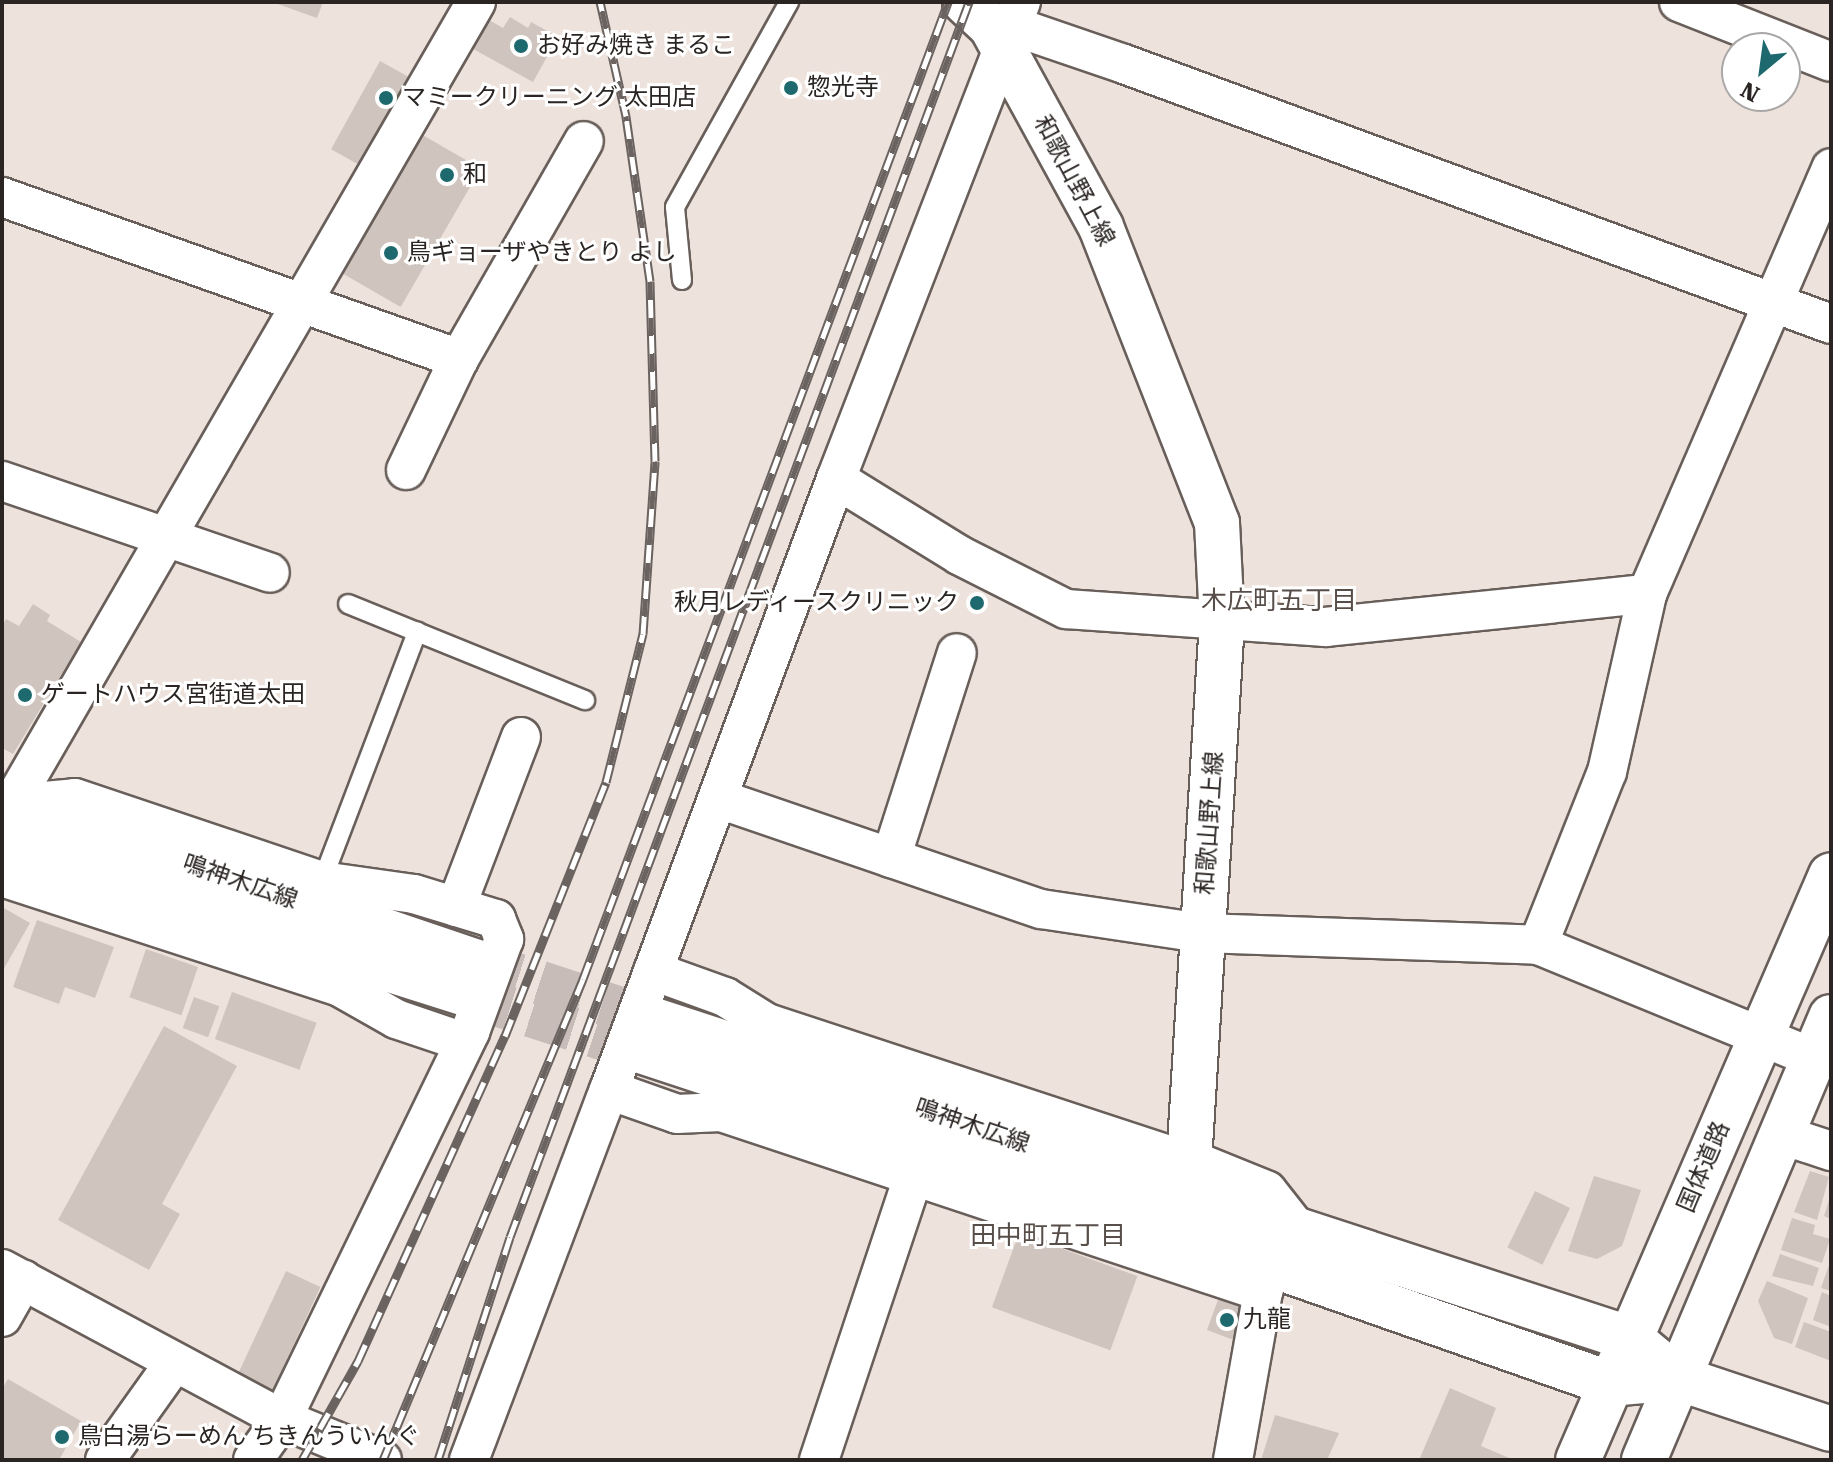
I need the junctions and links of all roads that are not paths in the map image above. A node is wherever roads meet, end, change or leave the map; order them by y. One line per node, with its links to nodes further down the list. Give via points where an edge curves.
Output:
1 (476, 2): 11 (street)
2 (789, 2): 9 (lane, via 675,207)
3 (1679, 2): 5 (street)
4 (999, 22): 10 (street); 15 (street); 21 (main road, 和歌山野上線, via 1101,227 1186,434 1217,523)
5 (1831, 62)
6 (584, 141): 13 (street)
7 (1831, 168): 10 (street)
8 (2, 197): 11 (street)
9 (682, 280)
10 (1774, 302): 12 (street); 19 (street)
11 (301, 306): 13 (street); 17 (street)
12 (1831, 324)
13 (459, 359): 14 (street)
14 (406, 470)
15 (836, 479): 21 (street, via 959,555 1066,609); 26 (street)
16 (2, 481): 17 (street)
17 (167, 537): 18 (street); 27 (street)
18 (270, 573)
19 (1647, 594): 21 (street, via 1325,627); 35 (street, via 1607,772)
20 (348, 604): 22 (lane)
21 (1222, 621): 34 (main road, 和歌山野上線)
22 (417, 632): 24 (lane); 32 (lane)
23 (957, 653): 29 (street)
24 (585, 700)
25 (521, 737): 33 (street)
26 (719, 799): 29 (street); 36 (street)
27 (5, 809): 28 (main road, 鳴神木広線, via 472,978); 32 (street, via 75,798)
28 (2, 847)
29 (891, 858): 34 (street, via 1041,909)
30 (2, 867): 40 (street, via 8,879 338,986 396,1019)
31 (1831, 875): 39 (main road, 国体道路)
32 (322, 881): 33 (street, via 414,894)
33 (456, 907): 40 (street, via 496,919 504,939 470,1032)
34 (1202, 933): 35 (street); 45 (main road, 和歌山野上線)
35 (1538, 945): 39 (street)
36 (653, 971): 42 (street); 45 (street, via 725,997 767,1023)
37 (1831, 1017): 41 (main road)
38 (646, 1035): 47 (main road, 鳴神木広線)
39 (1760, 1036): 41 (street); 50 (main road, 国体道路)
40 (461, 1041): 54 (street)
41 (1814, 1058): 43 (main road)
42 (609, 1090): 46 (street, via 677,1114 721,1112); 59 (street)
43 (1782, 1135): 44 (street); 52 (main road)
44 (1831, 1151)
45 (1189, 1162): 47 (main road, via 1265,1193)
46 (914, 1174): 47 (street); 60 (street)
47 (1276, 1263): 50 (main road); 53 (main road); 61 (street)
48 (12, 1275): 49 (street); 51 (street)
49 (2, 1317)
50 (1631, 1339): 52 (main road); 53 (main road, 国体道路)
51 (175, 1362): 54 (street); 56 (street)
52 (1678, 1378): 53 (main road); 55 (main road); 63 (main road)
53 (1611, 1384): 62 (main road, 国体道路)
54 (282, 1419): 57 (street); 58 (street)
55 (1831, 1429)
56 (105, 1460)
57 (253, 1460)
58 (382, 1460)
59 (469, 1460)
60 (819, 1460)
61 (1233, 1460)
62 (1578, 1460)
63 (1644, 1460)

